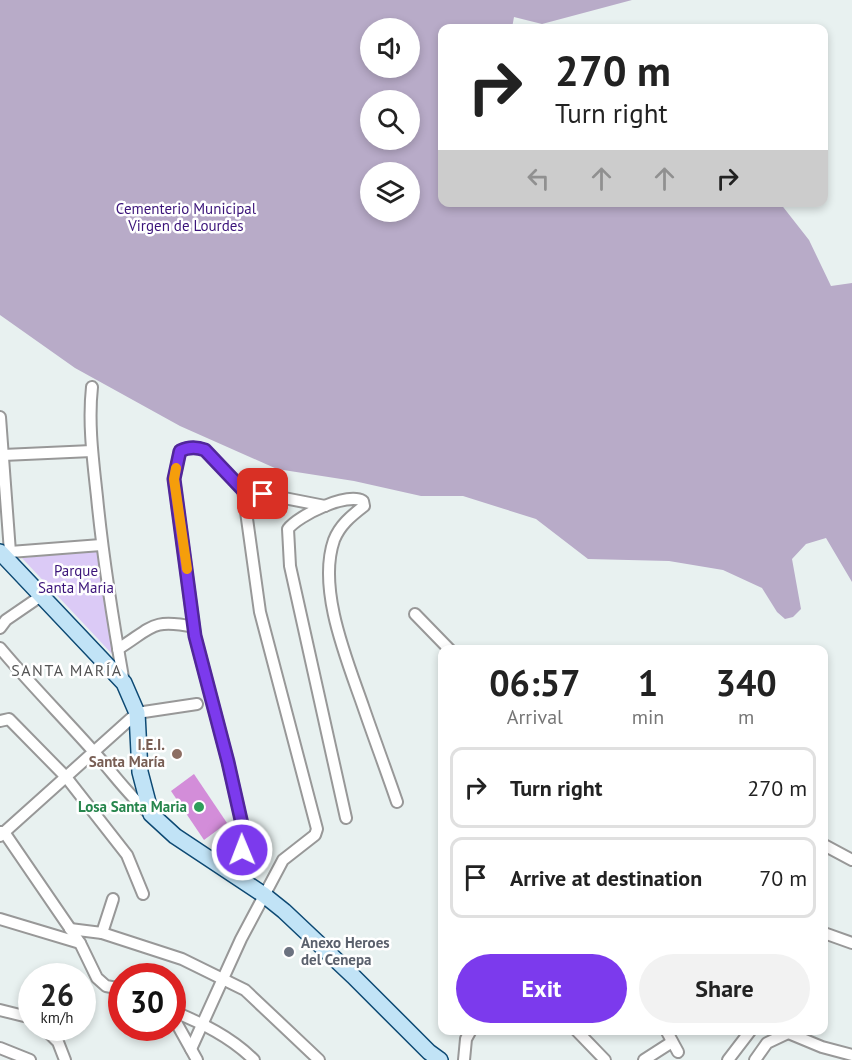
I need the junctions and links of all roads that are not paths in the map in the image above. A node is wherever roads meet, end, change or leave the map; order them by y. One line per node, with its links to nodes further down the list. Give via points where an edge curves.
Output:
1 (92, 387): 3 (street)
2 (0, 417): 4 (street)
3 (92, 451): 4 (street); 7 (street)
4 (3, 455): 8 (street)
5 (243, 490): 6 (street); 11 (street, via 205,450 199,447 180,451 174,479); 30 (street, via 260,612 317,829 315,836 283,860)
6 (325, 506): 22 (street, via 363,501 364,506 345,521 334,540 330,587 339,638); 24 (street, via 294,522 288,529 288,545)
7 (102, 545): 8 (street); 15 (street)
8 (6, 555): 9 (main road)
9 (41, 596): 12 (street); 16 (main road)
10 (415, 614): 13 (street)
11 (194, 627): 15 (street, via 160,623); 28 (street, via 244,833 242,850)
12 (0, 628)
13 (445, 645)
14 (0, 648): 20 (street)
15 (118, 649): 16 (street)
16 (124, 682): 18 (main road)
17 (197, 704): 18 (street)
18 (137, 713): 20 (street); 23 (main road, via 141,772)
19 (0, 721): 21 (street, via 9,719)
20 (94, 752): 21 (street); 23 (street, via 133,799)
21 (66, 777): 25 (street); 29 (street, via 127,855)
22 (397, 802)
23 (151, 814): 28 (main road, via 175,836)
24 (346, 818)
25 (1, 833): 33 (street)
26 (828, 847): 27 (street)
27 (852, 860)
28 (230, 873): 30 (main road)
29 (143, 894)
30 (264, 895): 38 (street); 62 (main road)
31 (113, 899): 34 (street)
32 (0, 919): 36 (street)
33 (70, 928): 34 (street); 36 (street)
34 (102, 933): 38 (street, via 182,959)
35 (828, 934): 37 (street)
36 (80, 943): 39 (street, via 97,978)
37 (852, 943)
38 (223, 979): 43 (street); 61 (street, via 245,990)
39 (108, 986)
40 (0, 1010): 41 (street)
41 (18, 1014)
42 (186, 1018): 43 (street)
43 (202, 1023): 54 (street); 60 (street)
44 (468, 1035): 63 (street)
45 (581, 1035): 64 (street)
46 (668, 1035): 52 (street)
47 (744, 1035): 66 (street)
48 (779, 1035): 67 (street)
49 (792, 1035): 56 (street)
50 (186, 1040): 54 (street)
51 (57, 1041): 58 (street)
52 (672, 1042): 55 (street); 65 (street)
53 (0, 1048): 57 (street)
54 (191, 1049): 59 (street)
55 (678, 1052)
56 (852, 1055)
57 (30, 1060)
58 (65, 1060)
59 (196, 1060)
60 (254, 1060)
61 (319, 1060)
62 (440, 1060)
63 (464, 1060)
64 (605, 1060)
65 (644, 1060)
66 (728, 1060)
67 (755, 1060)

